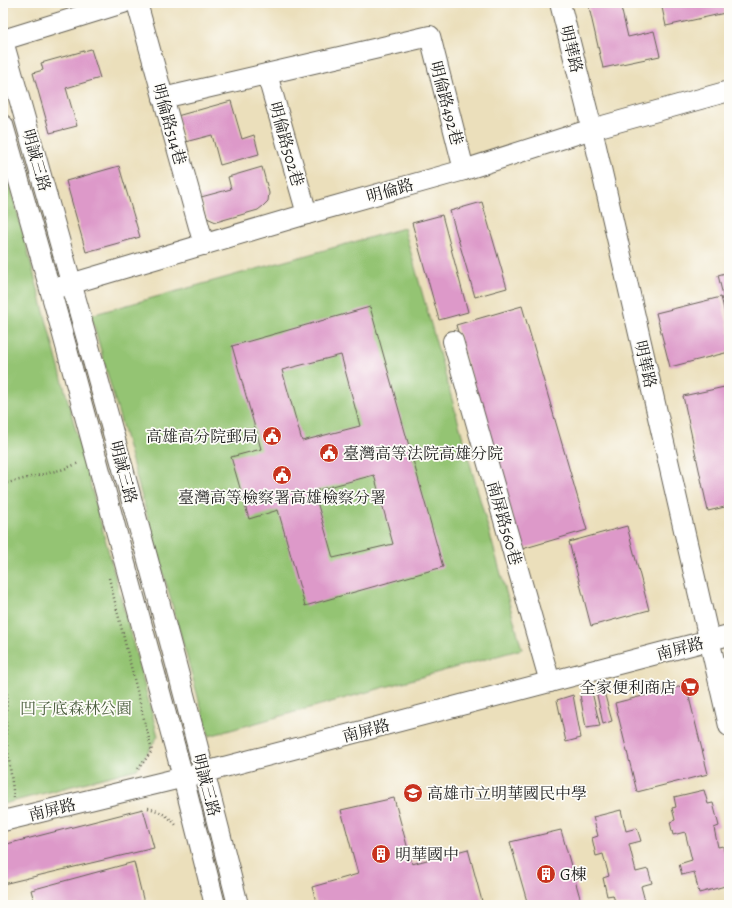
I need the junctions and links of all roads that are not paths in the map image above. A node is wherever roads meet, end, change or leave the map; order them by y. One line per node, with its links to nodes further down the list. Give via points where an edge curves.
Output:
1 (124, 3): 4 (street)
2 (137, 3): 7 (street, 明倫路514巷)
3 (560, 3): 9 (street, 明華路)
4 (3, 41): 13 (street, 明誠三路)
5 (267, 74): 7 (street); 10 (street, 明倫路492巷, via 430,36); 11 (street, 明倫路502巷)
6 (729, 91): 9 (street, 明倫路)
7 (163, 98): 12 (street, 明倫路514巷)
8 (3, 125): 14 (street, 明誠三路)
9 (592, 130): 10 (street, 明倫路); 17 (street, 明華路)
10 (464, 170): 11 (street, 明倫路)
11 (306, 214): 12 (street, 明倫路)
12 (204, 245): 13 (street, 明倫路)
13 (72, 284): 14 (street, 明倫路); 18 (street, 明誠三路)
14 (50, 289): 19 (street, 明誠三路)
15 (453, 341): 20 (street, 南屏路560巷)
16 (729, 635): 17 (street, 南屏路)
17 (710, 640): 20 (street, 南屏路); 21 (street, 明華路)
18 (179, 676): 19 (street); 22 (street, 明誠三路)
19 (157, 682): 23 (street, 明誠三路)
20 (550, 682): 22 (street, 南屏路)
21 (729, 726)
22 (205, 772): 23 (street, 南屏路); 26 (street, 明誠三路)
23 (183, 777): 24 (street, 南屏路); 25 (street, 明誠三路)
24 (3, 821)
25 (215, 905)
26 (238, 905)

